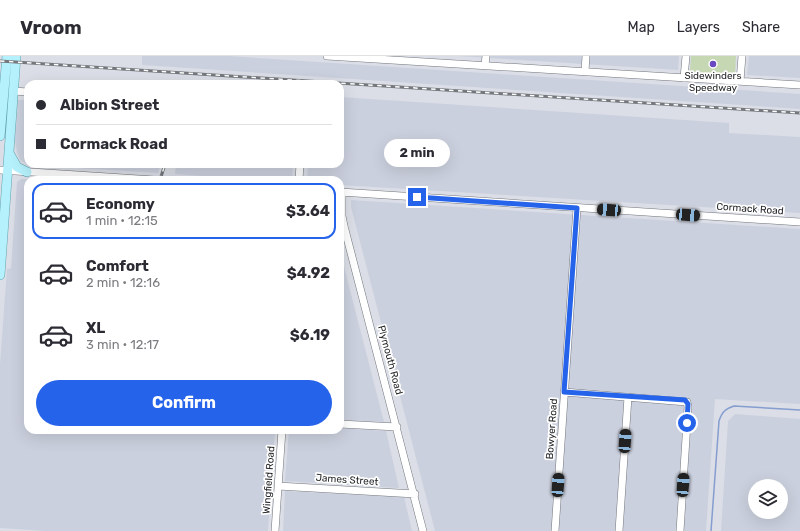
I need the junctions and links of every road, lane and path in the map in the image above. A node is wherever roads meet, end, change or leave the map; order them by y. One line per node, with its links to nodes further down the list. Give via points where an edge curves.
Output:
1 (7, 56): 14 (main road)
2 (16, 56): 15 (main road)
3 (327, 56): 8 (street)
4 (486, 56): 9 (street)
5 (586, 56): 10 (street)
6 (686, 56): 11 (street)
7 (742, 56): 12 (street)
8 (386, 58): 9 (street)
9 (486, 65): 10 (street)
10 (585, 71): 11 (street)
11 (684, 78): 12 (street)
12 (740, 81): 13 (street)
13 (800, 85)
14 (2, 91): 17 (main road)
15 (13, 91): 16 (street); 18 (main road)
16 (24, 92)
17 (0, 134)
18 (9, 152): 19 (main road); 20 (main road, via 17,167)
19 (4, 170): 20 (street); 22 (main road)
20 (27, 172): 21 (street); 22 (main road, via 10,176)
21 (90, 176)
22 (6, 187): 27 (main road)
23 (344, 193): 24 (street, Cormack Road)
24 (577, 208): 25 (street, Cormack Road); 28 (street, Bowyer Road)
25 (800, 222)
26 (344, 224): 31 (street, Plymouth Road)
27 (0, 275)
28 (564, 392): 29 (street); 37 (street, Bowyer Road)
29 (628, 397): 38 (street); 39 (street, via 687,402)
30 (344, 424): 31 (street)
31 (397, 427): 34 (street, Plymouth Road)
32 (282, 434): 33 (street, Wingfield Road)
33 (278, 486): 34 (street, James Street); 35 (street, Wingfield Road)
34 (414, 494): 36 (street, Plymouth Road)
35 (275, 531)
36 (423, 531)
37 (555, 531)
38 (619, 531)
39 (680, 531)

